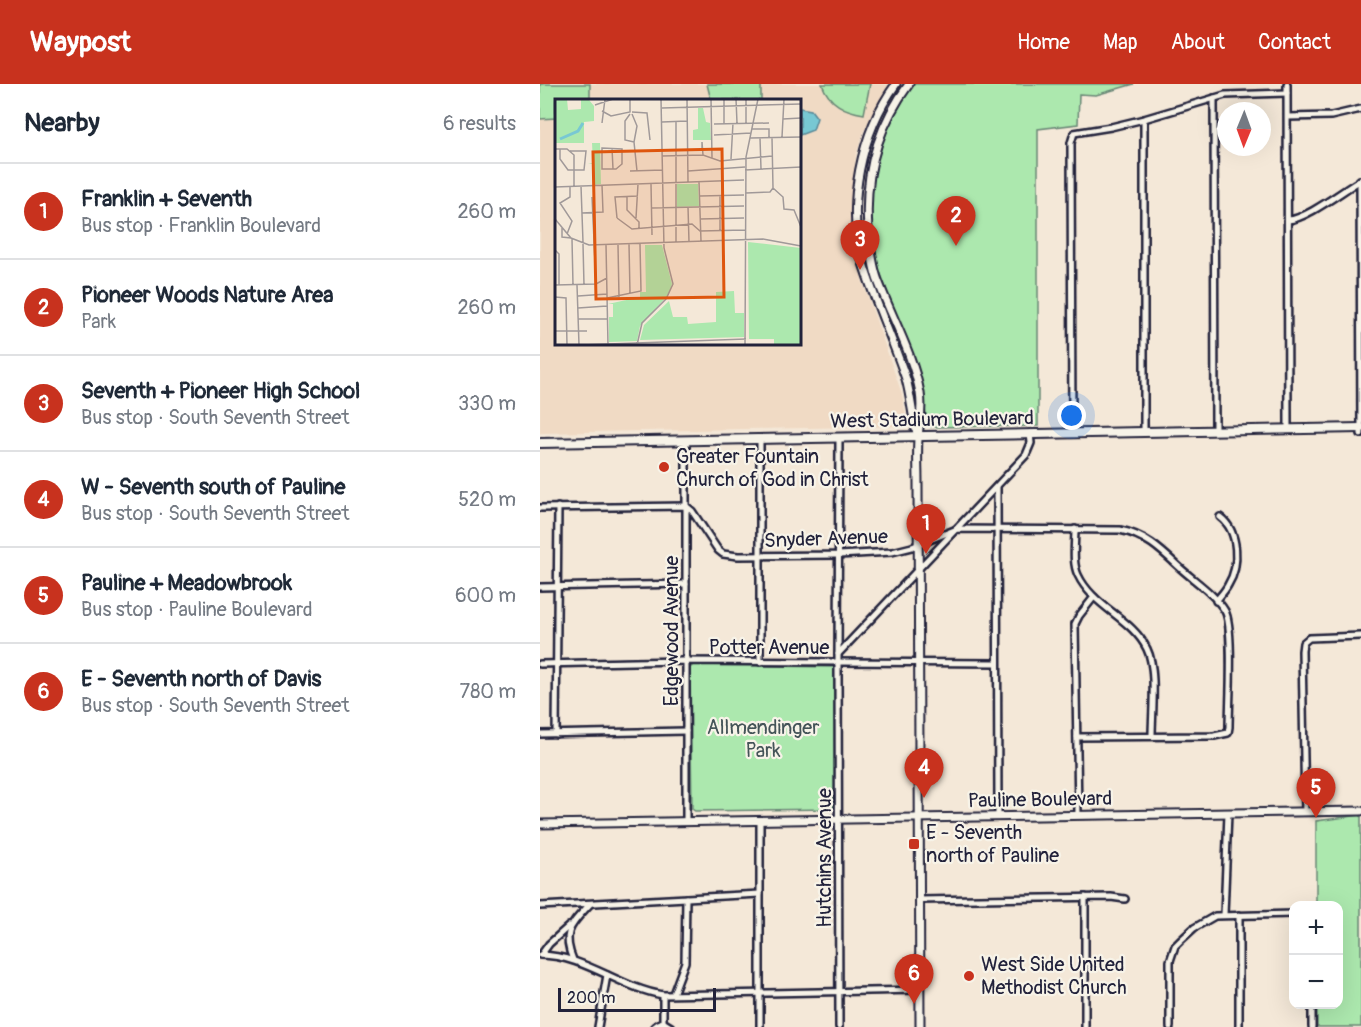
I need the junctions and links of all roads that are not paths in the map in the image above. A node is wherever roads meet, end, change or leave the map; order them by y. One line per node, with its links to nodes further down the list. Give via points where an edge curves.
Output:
1 (896, 84): 17 (street, via 873,125 862,156 857,192 858,230 863,262 905,378)
2 (909, 84): 17 (street, via 893,108 873,155 867,208 876,275 920,392 922,418)
3 (1287, 84): 4 (street)
4 (1287, 93): 5 (street, via 1236,93); 7 (street)
5 (1214, 98): 8 (street); 12 (street)
6 (1361, 109): 7 (street, via 1331,116)
7 (1288, 117): 10 (street)
8 (1143, 119): 14 (street); 16 (street, via 1080,131 1074,133 1071,143)
9 (1361, 180): 10 (street); 13 (street)
10 (1288, 220): 11 (street)
11 (1288, 428): 12 (main road, West Stadium Boulevard); 13 (main road, West Stadium Boulevard)
12 (1215, 430): 14 (main road, West Stadium Boulevard)
13 (1361, 430)
14 (1144, 431): 16 (main road, West Stadium Boulevard)
15 (1030, 433): 16 (main road, West Stadium Boulevard); 17 (main road, West Stadium Boulevard); 22 (street, via 1026,455)
16 (1072, 433)
17 (918, 436): 18 (main road, West Stadium Boulevard); 30 (street)
18 (839, 437): 19 (main road, West Stadium Boulevard); 31 (street, Hutchins Avenue)
19 (760, 439): 20 (main road, West Stadium Boulevard); 32 (street)
20 (686, 440): 21 (main road, West Stadium Boulevard); 23 (street, Edgewood Avenue)
21 (540, 443)
22 (997, 486): 27 (street); 28 (street)
23 (686, 506): 24 (street); 32 (street, Snyder Avenue, via 723,554); 34 (street, Edgewood Avenue)
24 (558, 507): 25 (street); 35 (street)
25 (540, 508)
26 (1220, 517): 38 (street, via 1230,528 1236,552 1229,584)
27 (957, 529): 28 (street, Snyder Avenue); 30 (street, Snyder Avenue); 33 (street)
28 (998, 529): 29 (street, Snyder Avenue); 46 (street)
29 (1075, 529): 37 (street, via 1078,574); 38 (street, Snyder Avenue, via 1120,530 1142,536)
30 (918, 544): 31 (street, Snyder Avenue, via 892,552); 33 (street)
31 (839, 555): 32 (street, Snyder Avenue); 40 (street, Hutchins Avenue)
32 (760, 556): 42 (street)
33 (918, 571): 40 (street); 45 (street)
34 (686, 584): 35 (street); 41 (street, Edgewood Avenue)
35 (558, 586): 36 (street); 44 (street)
36 (540, 587)
37 (1095, 597): 51 (street, via 1133,629 1148,651 1152,666); 52 (street, via 1075,624)
38 (1216, 601): 51 (street, via 1228,623 1228,733)
39 (1361, 636): 54 (street, via 1309,638 1304,643)
40 (838, 654): 43 (street, Hutchins Avenue)
41 (686, 662): 42 (street, Potter Avenue); 44 (street, Potter Avenue); 48 (street, Edgewood Avenue)
42 (760, 662): 43 (street, Potter Avenue)
43 (838, 662): 45 (street, Potter Avenue); 59 (street, Hutchins Avenue)
44 (557, 663): 47 (street, Potter Avenue); 50 (street)
45 (919, 663): 46 (street, Potter Avenue); 58 (street)
46 (997, 663): 57 (street)
47 (540, 664)
48 (686, 731): 50 (street); 61 (street, Edgewood Avenue)
49 (540, 734): 50 (street)
50 (556, 734)
51 (1152, 736): 52 (street)
52 (1077, 737): 56 (street)
53 (1361, 811): 54 (street, Pauline Boulevard)
54 (1305, 812): 55 (street, Pauline Boulevard)
55 (1228, 813): 56 (street, Pauline Boulevard); 71 (street)
56 (1078, 814): 57 (street, Pauline Boulevard)
57 (998, 816): 58 (street, Pauline Boulevard)
58 (919, 818): 59 (street, Pauline Boulevard); 67 (street)
59 (840, 819): 60 (street, Pauline Boulevard); 78 (street, Hutchins Avenue)
60 (760, 820): 61 (street, Pauline Boulevard); 63 (street)
61 (686, 822): 62 (street, Pauline Boulevard)
62 (540, 824)
63 (760, 894): 65 (street); 79 (street)
64 (1085, 897): 66 (street); 67 (street); 90 (street)
65 (686, 898): 68 (street); 80 (street, via 685,963)
66 (1125, 899)
67 (919, 900): 77 (street)
68 (590, 904): 69 (street); 73 (street)
69 (540, 906)
70 (1289, 914): 72 (street)
71 (1224, 915): 72 (street); 91 (street, via 1194,928 1175,946 1169,970)
72 (1239, 915): 92 (street)
73 (570, 925): 74 (street); 75 (street, via 567,944)
74 (541, 955): 75 (street)
75 (573, 960): 76 (street)
76 (607, 975): 81 (street); 84 (street)
77 (920, 990): 78 (street); 89 (street)
78 (839, 991): 79 (street); 88 (street, Hutchins Avenue)
79 (760, 992): 80 (street); 87 (street)
80 (673, 994): 81 (street)
81 (663, 995): 83 (street)
82 (1312, 1009): 93 (street)
83 (663, 1022): 85 (street); 86 (street)
84 (598, 1027)
85 (654, 1027)
86 (671, 1027)
87 (760, 1027)
88 (839, 1027)
89 (920, 1027)
90 (1085, 1027)
91 (1170, 1027)
92 (1239, 1027)
93 (1312, 1027)

